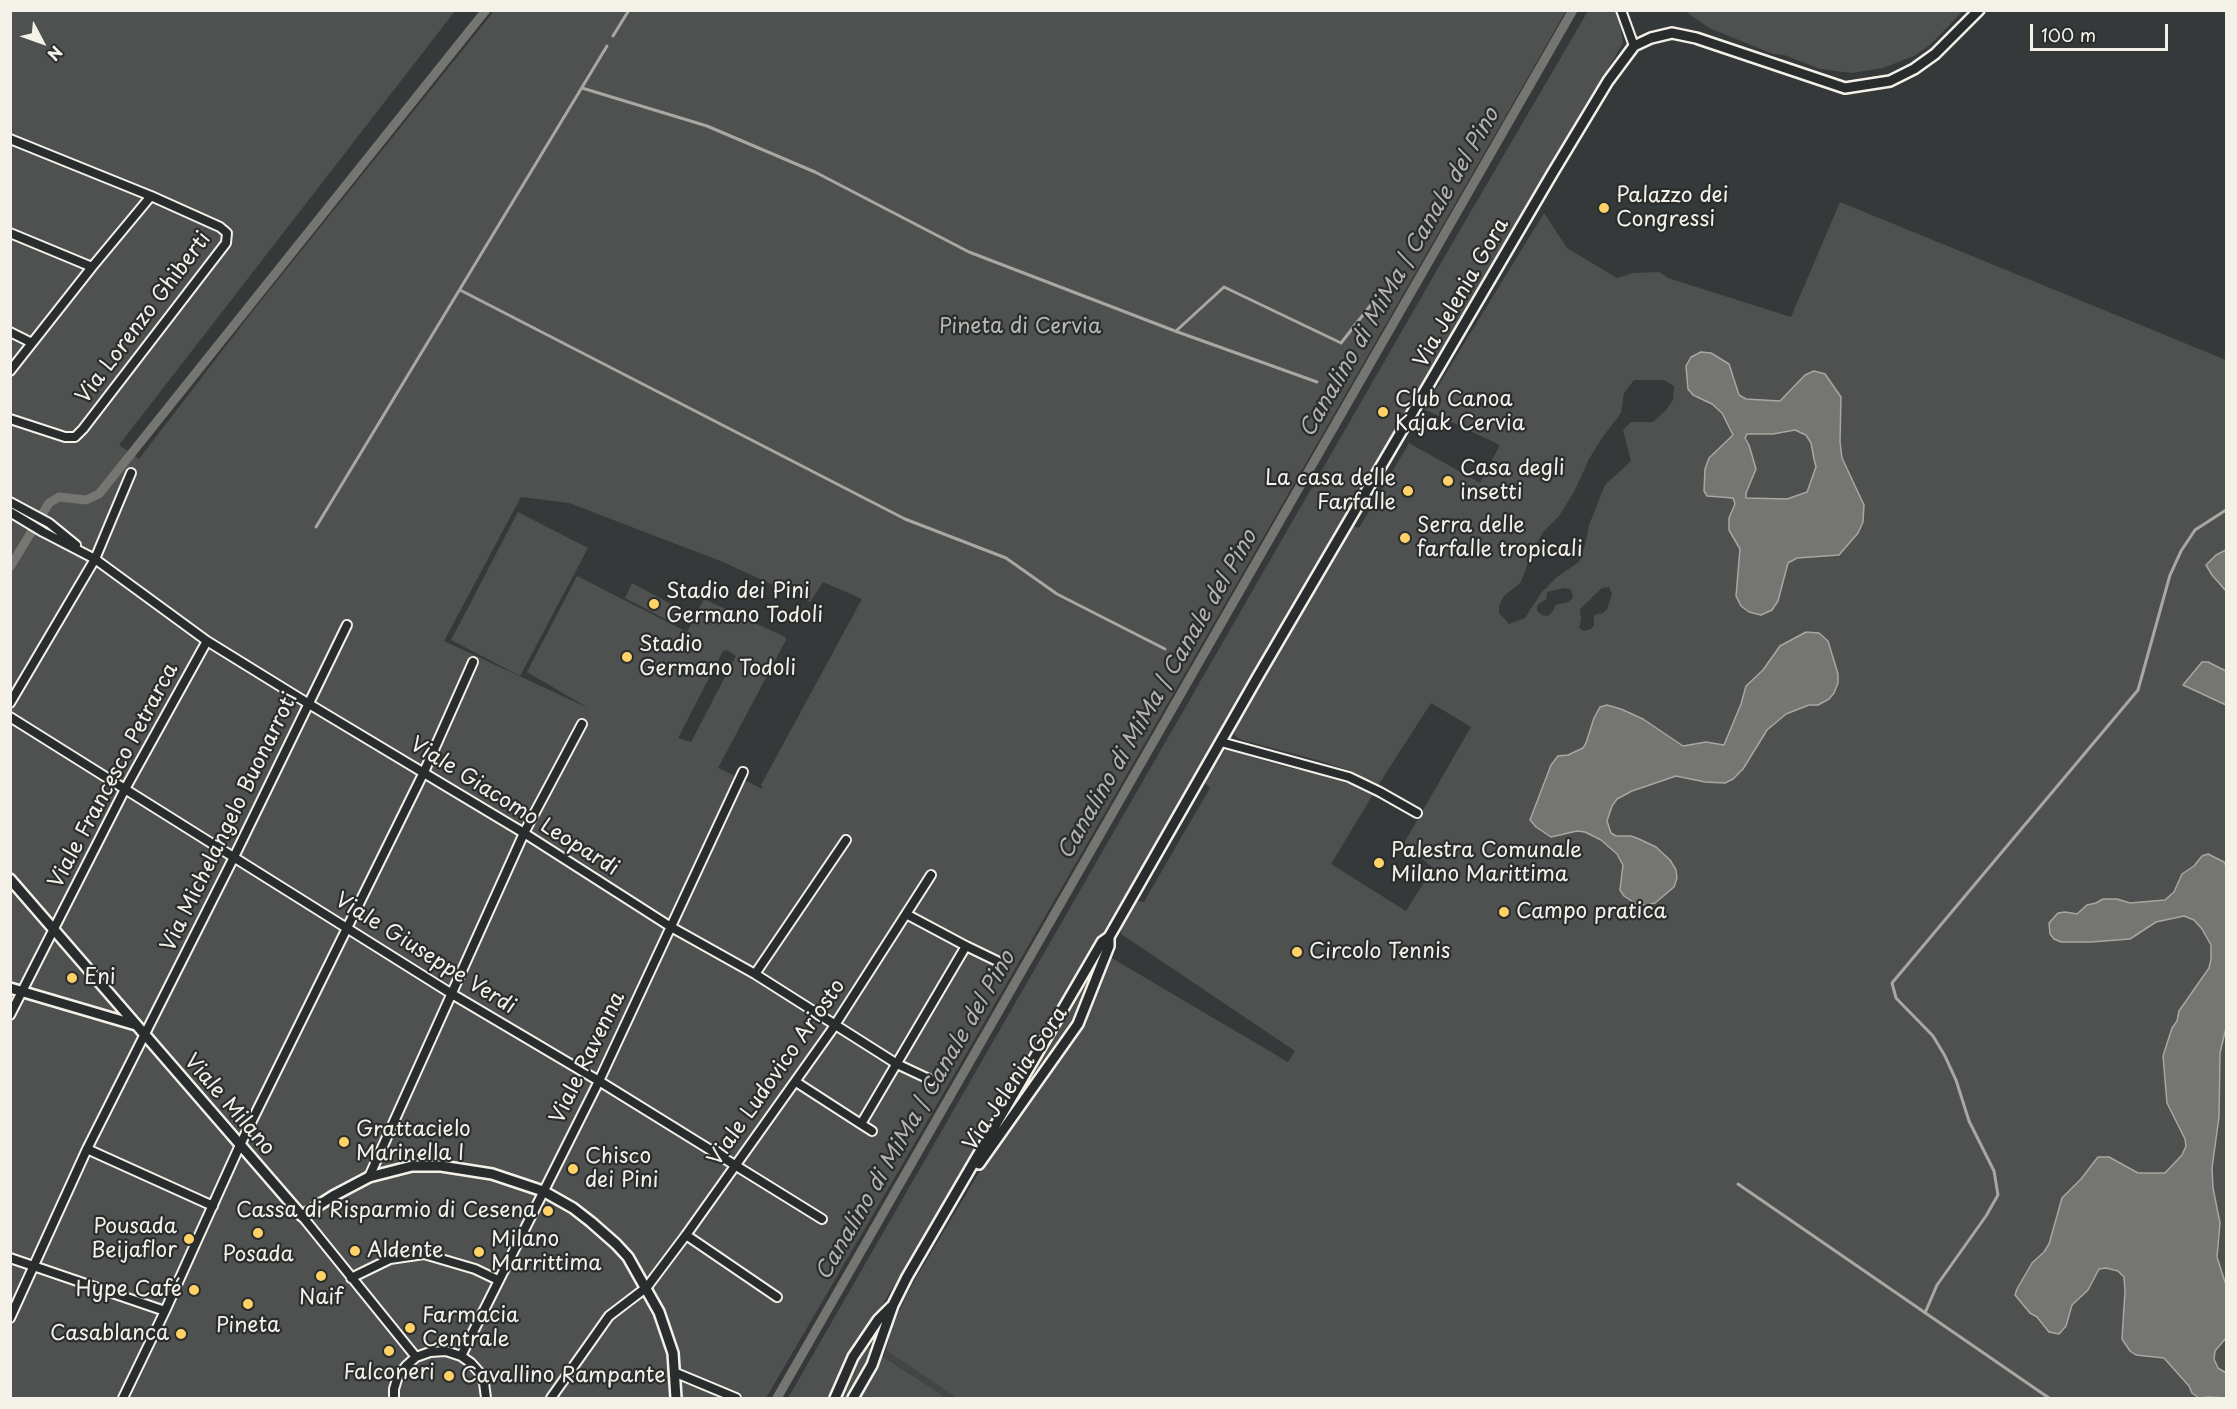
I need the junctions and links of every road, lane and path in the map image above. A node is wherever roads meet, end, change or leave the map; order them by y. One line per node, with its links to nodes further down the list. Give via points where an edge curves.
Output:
1 (1621, 10): 3 (street)
2 (1976, 13): 3 (street, via 1914,69 1890,81 1845,88 1672,33)
3 (1634, 46): 24 (street, Via Jelenia Gora, via 1608,81 1546,184)
4 (10, 139): 5 (street)
5 (151, 196): 7 (street); 11 (street, Via Lorenzo Ghiberti, via 220,227 227,233 226,243 75,437)
6 (10, 233): 7 (street)
7 (92, 267): 9 (street)
8 (10, 333): 9 (street)
9 (32, 342): 10 (street)
10 (10, 371)
11 (10, 419)
12 (131, 473): 16 (street)
13 (10, 502): 15 (street, Viale Giacomo Leopardi, via 49,523)
14 (10, 512): 15 (street, Viale Giacomo Leopardi)
15 (86, 554): 16 (street, Viale Giacomo Leopardi)
16 (95, 559): 18 (street, Viale Giacomo Leopardi); 20 (street)
17 (347, 625): 21 (street, Via Michelangelo Buonarroti)
18 (207, 641): 21 (street, Viale Giacomo Leopardi); 27 (street, Viale Francesco Petrarca)
19 (473, 662): 25 (street)
20 (10, 704)
21 (309, 704): 25 (street, Viale Giacomo Leopardi); 31 (street, Via Michelangelo Buonarroti)
22 (10, 717): 27 (street, Viale Giuseppe Verdi)
23 (582, 724): 29 (street)
24 (1221, 742): 28 (street, via 1349,777); 38 (street, Via Jelenia Gora)
25 (424, 772): 29 (street, Viale Giacomo Leopardi); 35 (street)
26 (743, 772): 36 (street, Viale Ravenna)
27 (125, 789): 31 (street, Viale Giuseppe Verdi); 37 (street, Viale Francesco Petrarca)
28 (1417, 813)
29 (524, 833): 36 (street, Viale Giacomo Leopardi); 44 (street)
30 (846, 840): 41 (street)
31 (234, 857): 35 (street, Viale Giuseppe Verdi); 50 (street, Via Michelangelo Buonarroti)
32 (931, 875): 34 (street, Viale Ludovico Ariosto)
33 (10, 879): 37 (street, Viale Milano)
34 (906, 914): 39 (street); 49 (street, Viale Ludovico Ariosto)
35 (346, 927): 44 (street, Viale Giuseppe Verdi); 57 (street)
36 (671, 927): 41 (street, Viale Giacomo Leopardi); 53 (street, Viale Ravenna)
37 (53, 929): 43 (street, Viale Francesco Petrarca); 45 (street, Viale Milano)
38 (1109, 937): 62 (street, Via Jelenia Gora, via 1102,942); 62 (street, Via Jelenia Gora, via 1109,946 1078,1024)
39 (966, 946): 40 (street); 51 (street)
40 (997, 961)
41 (755, 974): 49 (street, Viale Giacomo Leopardi)
42 (10, 988): 43 (street)
43 (22, 991): 46 (street, Viale Francesco Petrarca); 47 (street)
44 (452, 994): 53 (street, Viale Giuseppe Verdi); 60 (street)
45 (119, 1004): 47 (street, via 118,1013); 48 (street, Viale Milano)
46 (10, 1015)
47 (112, 1017): 48 (street)
48 (136, 1024): 50 (street, Viale Milano)
49 (835, 1026): 51 (street, Viale Giacomo Leopardi); 54 (street, Viale Ludovico Ariosto)
50 (145, 1034): 57 (street, Viale Milano); 58 (street, Via Michelangelo Buonarroti)
51 (897, 1064): 52 (street, Viale Giacomo Leopardi); 55 (street)
52 (931, 1080)
53 (598, 1081): 59 (street, Viale Giuseppe Verdi); 61 (street, Viale Ravenna)
54 (796, 1082): 55 (street); 59 (street, Viale Ludovico Ariosto)
55 (861, 1124): 56 (street)
56 (872, 1131)
57 (240, 1145): 63 (street); 64 (street, Viale Milano)
58 (87, 1149): 63 (street); 68 (street, Via Michelangelo Buonarroti)
59 (735, 1166): 65 (street, Viale Giuseppe Verdi); 66 (street, Viale Ludovico Ariosto)
60 (369, 1177): 61 (street, via 412,1166 441,1166 492,1174); 64 (street)
61 (543, 1191): 70 (street, Viale Ravenna); 71 (street, via 573,1208 616,1244)
62 (952, 1201): 73 (street, Via Jelenia Gora)
63 (213, 1206): 74 (street)
64 (302, 1216): 69 (street, Viale Milano)
65 (822, 1219)
66 (686, 1235): 71 (street, Viale Ludovico Ariosto); 72 (street)
67 (10, 1258): 68 (street)
68 (34, 1266): 74 (street); 75 (street, Via Michelangelo Buonarroti)
69 (351, 1278): 70 (street, via 390,1259 424,1254); 77 (street, Viale Milano)
70 (498, 1280): 76 (street, Viale Ravenna)
71 (647, 1287): 78 (street, via 668,1335); 82 (street, Viale Ludovico Ariosto, via 609,1316)
72 (777, 1297)
73 (893, 1305): 85 (street, Via Jelenia Gora, via 853,1357); 86 (street, Via Jelenia Gora, via 872,1365)
74 (165, 1311): 79 (street)
75 (10, 1318)
76 (460, 1356): 77 (street, via 446,1351); 81 (street, via 479,1372)
77 (416, 1358): 80 (street, via 398,1376)
78 (676, 1373): 83 (street); 84 (street)
79 (123, 1398)
80 (394, 1398)
81 (486, 1398)
82 (551, 1398)
83 (676, 1398)
84 (736, 1398)
85 (835, 1398)
86 (853, 1398)

